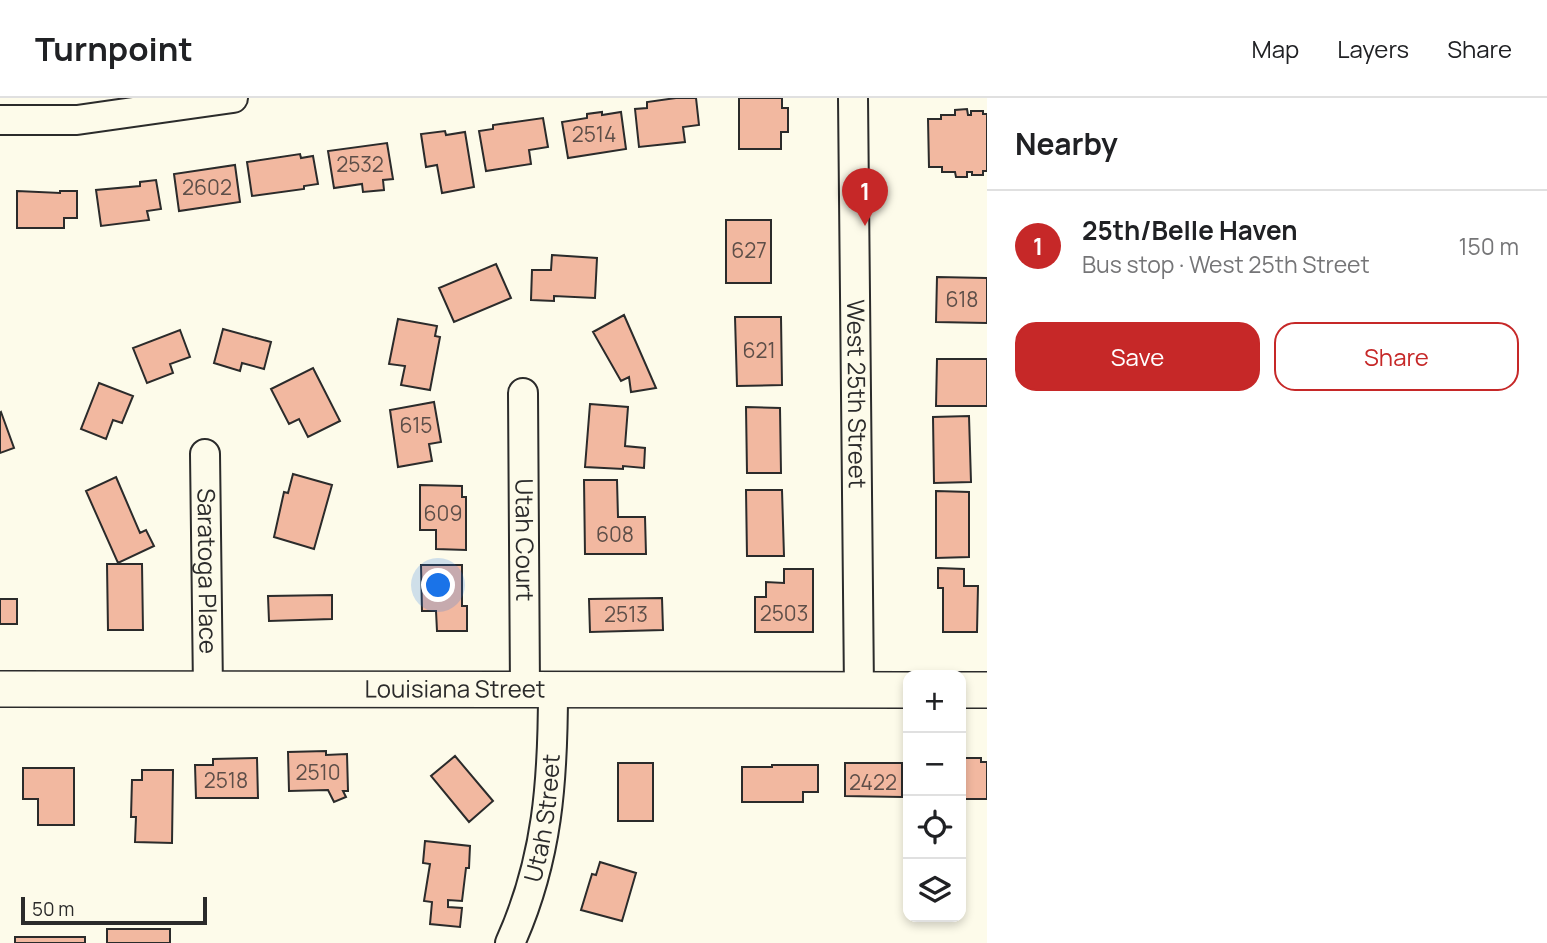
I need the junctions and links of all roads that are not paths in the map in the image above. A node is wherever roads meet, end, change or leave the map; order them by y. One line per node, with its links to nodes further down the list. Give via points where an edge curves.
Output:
1 (233, 98): 3 (street, via 77,120)
2 (853, 98): 9 (street, West 25th Street)
3 (0, 120)
4 (523, 393): 8 (street, Utah Court)
5 (205, 454): 7 (street, Saratoga Place)
6 (0, 689): 7 (main road, Louisiana Street)
7 (208, 689): 8 (main road, Louisiana Street)
8 (539, 689): 9 (main road, Louisiana Street); 13 (street, Utah Street, via 553,753 545,831 535,878)
9 (859, 690): 10 (main road, Louisiana Street)
10 (903, 690)
11 (966, 690): 12 (main road)
12 (987, 690)
13 (510, 943)

